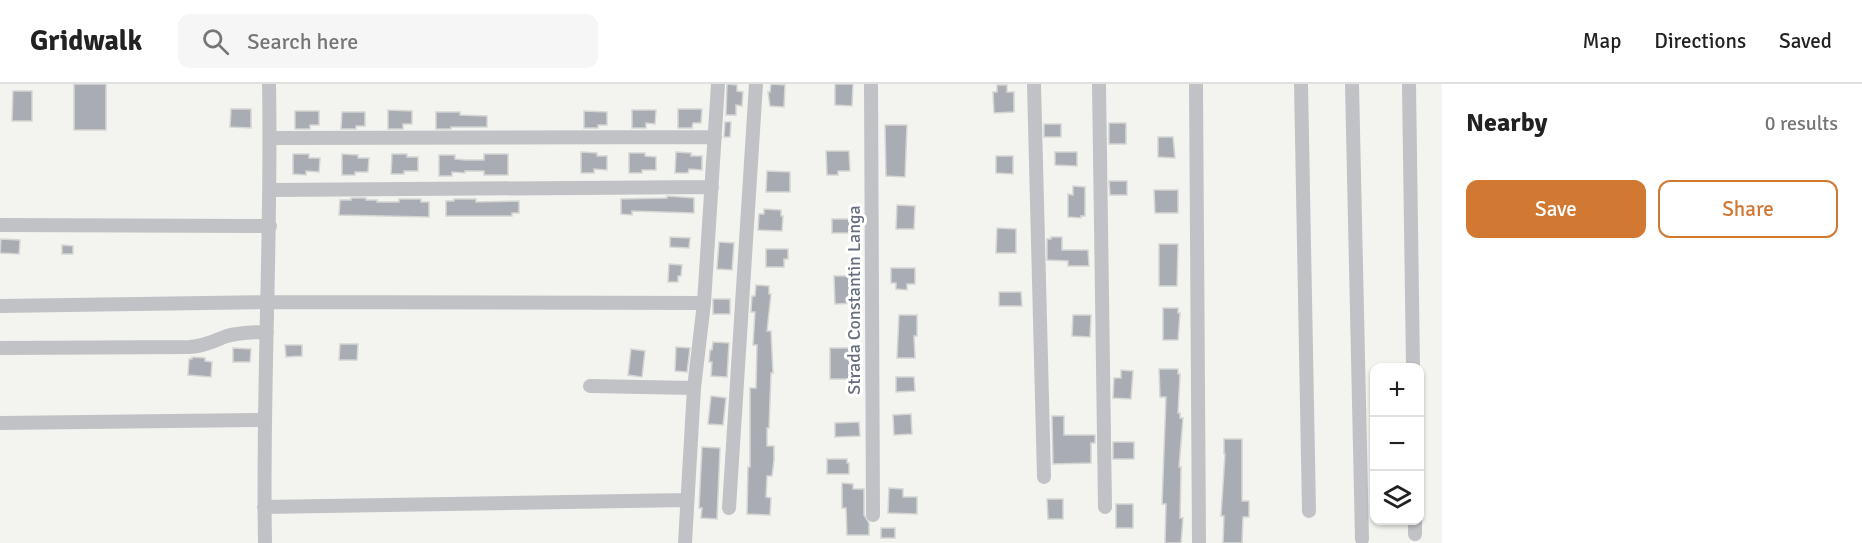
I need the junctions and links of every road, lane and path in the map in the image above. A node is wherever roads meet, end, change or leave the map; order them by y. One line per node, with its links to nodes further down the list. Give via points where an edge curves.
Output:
1 (269, 84): 12 (street)
2 (718, 84): 11 (street)
3 (756, 84): 31 (street)
4 (871, 84): 33 (street, Strada Constantin Langa)
5 (1034, 84): 27 (street)
6 (1099, 84): 30 (street)
7 (1196, 84): 37 (street)
8 (1301, 84): 32 (street)
9 (1352, 84): 34 (street)
10 (1408, 84): 22 (street)
11 (715, 136): 12 (street); 13 (street)
12 (271, 138): 14 (street)
13 (712, 187): 14 (street); 18 (street)
14 (271, 190): 16 (street)
15 (0, 225): 16 (street)
16 (270, 226): 17 (street)
17 (268, 303): 18 (street); 19 (street); 20 (street)
18 (704, 303): 24 (street)
19 (0, 306)
20 (267, 332): 21 (street, via 234,334 206,346 190,347); 25 (street)
21 (0, 348)
22 (1413, 363)
23 (590, 386): 24 (street)
24 (694, 388): 28 (street)
25 (265, 420): 26 (street); 29 (street)
26 (0, 423)
27 (1044, 477)
28 (687, 500): 29 (street); 36 (street)
29 (264, 507): 35 (street)
30 (1105, 507)
31 (729, 508)
32 (1309, 511)
33 (873, 515)
34 (1362, 539)
35 (265, 543)
36 (685, 543)
37 (1199, 543)

